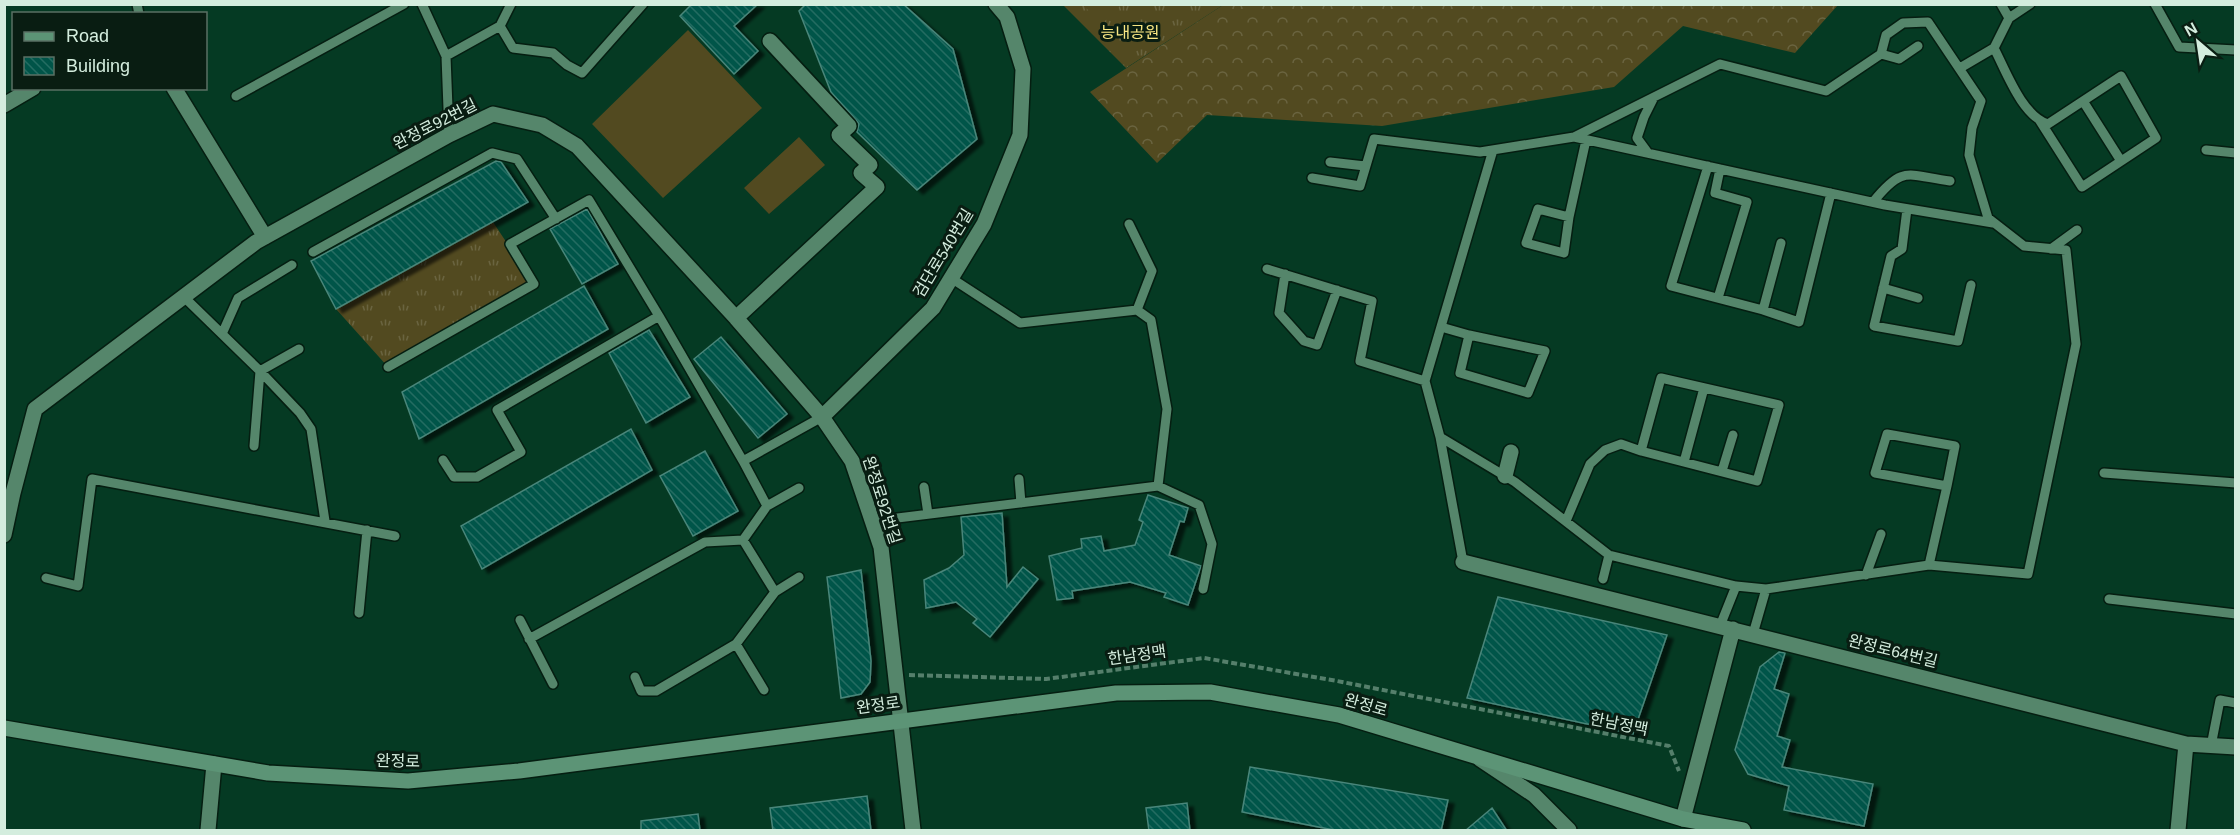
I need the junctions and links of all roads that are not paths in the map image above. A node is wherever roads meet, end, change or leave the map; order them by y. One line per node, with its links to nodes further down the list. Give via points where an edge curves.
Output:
1 (404, 4): 20 (lane)
2 (422, 4): 16 (lane)
3 (511, 4): 10 (lane)
4 (643, 4): 10 (lane, via 582,73 553,53 513,48)
5 (996, 4): 54 (street, 검단로540번길, via 1007,18 1023,69 1020,135 984,224)
6 (2001, 4): 9 (lane)
7 (2030, 4): 9 (lane)
8 (2155, 4): 14 (lane, via 2179,47)
9 (2009, 18): 13 (lane)
10 (500, 26): 16 (lane)
11 (770, 41): 64 (street, via 849,126 839,135 870,165 861,173 877,187)
12 (1918, 46): 15 (lane, via 1899,59)
13 (1994, 48): 17 (lane); 24 (lane, via 2026,107)
14 (2235, 50)
15 (1881, 54): 17 (lane, via 1886,35 1903,23 1928,22); 21 (lane, via 1827,91 1720,64)
16 (447, 56): 25 (lane)
17 (1959, 68): 45 (lane, via 1981,101 1968,155 1988,218)
18 (30, 90): 23 (street)
19 (175, 90): 47 (street)
20 (237, 96)
21 (1654, 97): 26 (lane); 30 (lane, via 1637,138)
22 (2082, 101): 24 (lane, via 2048,124); 32 (lane); 32 (lane, via 2121,75 2156,138)
23 (4, 105)
24 (2040, 122): 32 (lane, via 2082,187)
25 (450, 135): 47 (street, 완정로92번길); 64 (street, 완정로92번길, via 493,114 542,125 577,146)
26 (1574, 137): 27 (lane); 28 (lane)
27 (1586, 140): 30 (lane); 42 (lane)
28 (1493, 150): 34 (lane, via 1480,152 1374,140); 65 (lane)
29 (2206, 150): 31 (lane)
30 (1648, 153): 35 (lane)
31 (2235, 153)
32 (2121, 161)
33 (1330, 162): 34 (lane)
34 (1365, 166): 37 (lane, via 1360,186)
35 (1708, 166): 36 (lane); 60 (lane, via 1671,286)
36 (1720, 169): 39 (lane); 60 (lane, via 1715,193 1747,202)
37 (1312, 178)
38 (1950, 181): 40 (lane, via 1903,174 1889,182)
39 (1832, 193): 40 (lane); 62 (lane, via 1799,322)
40 (1873, 202): 41 (lane)
41 (1907, 209): 45 (lane); 56 (lane, via 1902,249 1891,256)
42 (1569, 217): 42 (lane, via 1538,209 1526,243 1564,253)
43 (556, 219): 50 (lane, via 517,159 492,153); 63 (lane, via 589,200); 69 (lane, via 510,244 534,284)
44 (1129, 224): 61 (lane, via 1152,271)
45 (1995, 224): 49 (lane, via 2024,246)
46 (2077, 230): 49 (lane)
47 (265, 237): 58 (street, 완정로92번길)
48 (1781, 243): 62 (lane)
49 (2051, 249): 104 (lane, via 2066,250 2076,344 2028,574)
50 (313, 252)
51 (292, 265): 66 (lane, via 238,298)
52 (1268, 268): 53 (lane)
53 (1285, 274): 57 (lane); 57 (lane, via 1279,313 1304,341 1317,345)
54 (951, 278): 61 (lane, via 1020,323); 73 (street, 검단로540번길, via 933,308)
55 (1971, 285): 56 (lane, via 1958,341 1875,326)
56 (1883, 288): 59 (lane)
57 (1337, 290): 71 (lane, via 1372,301 1360,361)
58 (184, 297): 66 (lane); 99 (street, 완정로92번길, via 35,409)
59 (1918, 297)
60 (1718, 298): 62 (lane)
61 (1137, 310): 87 (lane, via 1150,320 1167,409)
62 (1762, 310)
63 (659, 316): 79 (lane, via 497,410 521,452 477,477 454,477); 80 (lane)
64 (736, 318): 73 (street, 완정로92번길)
65 (1441, 327): 67 (lane); 71 (lane)
66 (222, 334): 70 (lane)
67 (1469, 335): 67 (lane, via 1460,373 1528,393 1545,351)
68 (299, 349): 70 (lane)
69 (388, 367)
70 (260, 371): 76 (lane); 95 (lane, via 310,429)
71 (1425, 381): 75 (lane)
72 (1704, 388): 77 (lane, via 1661,378); 81 (lane); 82 (lane, via 1779,405 1757,481)
73 (822, 417): 80 (lane); 94 (street, 완정로92번길, via 852,461)
74 (1733, 435): 82 (lane)
75 (1440, 437): 84 (lane); 103 (lane)
76 (254, 446)
77 (1641, 451): 81 (lane); 96 (lane, via 1621,444 1605,450 1590,464)
78 (1511, 452): 84 (street)
79 (443, 460)
80 (742, 461): 92 (lane)
81 (1684, 462): 82 (lane)
82 (1722, 471)
83 (2104, 473): 86 (lane)
84 (1505, 476): 96 (lane)
85 (1019, 479): 91 (lane)
86 (2235, 483)
87 (1158, 486): 91 (lane); 110 (lane, via 1199,505 1212,544)
88 (1947, 486): 88 (lane, via 1875,473 1887,434 1955,446); 104 (lane)
89 (924, 487): 93 (lane)
90 (799, 488): 92 (lane)
91 (1021, 502): 93 (lane)
92 (767, 506): 101 (lane)
93 (928, 514): 94 (lane)
94 (880, 520): 125 (street, 완정로92번길)
95 (325, 521): 97 (lane); 107 (lane, via 92,479 78,586)
96 (1566, 521): 102 (lane)
97 (367, 530): 100 (lane); 114 (lane)
98 (1881, 534): 105 (lane)
99 (4, 535)
100 (395, 536)
101 (743, 540): 112 (lane); 119 (lane, via 705,542)
102 (1609, 555): 108 (lane); 109 (lane)
103 (1463, 562): 117 (street, 완정로64번길)
104 (1929, 565): 105 (lane)
105 (1866, 574): 111 (lane)
106 (799, 577): 112 (lane)
107 (46, 578)
108 (1603, 579)
109 (1736, 586): 111 (lane); 117 (lane)
110 (1203, 589)
111 (1766, 589): 118 (lane)
112 (776, 592): 120 (lane)
113 (2109, 599): 115 (lane)
114 (359, 613)
115 (2235, 614)
116 (519, 620): 119 (lane)
117 (1726, 628): 118 (street, 완정로64번길); 132 (street)
118 (1753, 634): 127 (street, 완정로64번길)
119 (529, 639): 122 (lane)
120 (736, 644): 121 (lane, via 656,691 641,691); 123 (lane)
121 (635, 677)
122 (553, 684)
123 (764, 690)
124 (2235, 703): 128 (lane, via 2220,700)
125 (901, 720): 130 (main road, 완정로, via 1116,693 1210,692 1339,715); 131 (main road, 완정로, via 519,771 408,781 268,773); 134 (street, 완정로92번길)
126 (4, 728): 131 (main road, 완정로)
127 (2186, 744): 128 (street, 완정로64번길); 137 (street)
128 (2211, 746): 129 (street, 완정로64번길)
129 (2235, 747)
130 (1475, 756): 132 (main road, 완정로); 135 (street, via 1533,795)
131 (214, 764): 133 (street)
132 (1681, 825): 136 (main road, 완정로)
133 (208, 831)
134 (912, 831)
135 (1569, 831)
136 (1743, 831)
137 (2178, 831)

